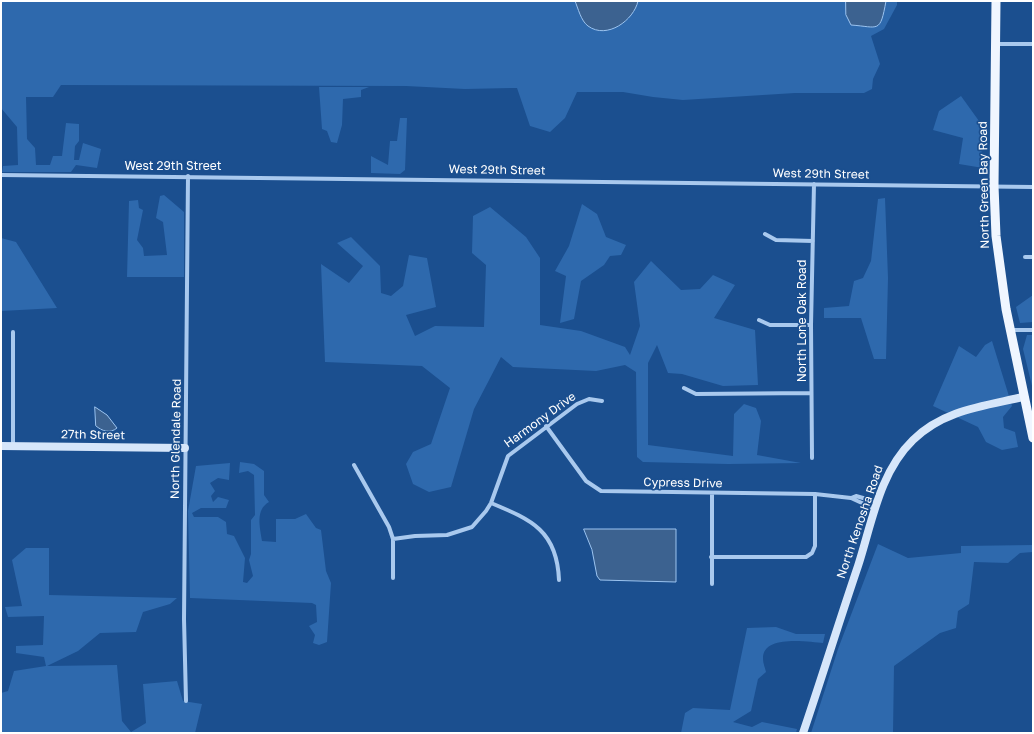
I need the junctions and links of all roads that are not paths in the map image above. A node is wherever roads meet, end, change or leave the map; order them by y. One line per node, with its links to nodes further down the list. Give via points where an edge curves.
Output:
1 (996, 1): 2 (main road, North Green Bay Road)
2 (995, 44): 3 (street); 7 (main road, North Green Bay Road)
3 (1033, 44)
4 (1, 175): 5 (street, West 29th Street)
5 (188, 176): 6 (street, West 29th Street); 26 (street, North Glendale Road)
6 (814, 184): 7 (street, West 29th Street); 10 (street, North Lone Oak Road)
7 (994, 186): 8 (street, West 29th Street); 15 (main road, North Green Bay Road, via 998,254)
8 (1033, 187)
9 (765, 234): 10 (street, via 776,240)
10 (813, 241): 14 (street, North Lone Oak Road)
11 (1025, 257): 12 (street)
12 (1033, 257)
13 (759, 320): 14 (street, via 770,324)
14 (811, 325): 19 (street, North Lone Oak Road)
15 (1010, 330): 16 (street); 20 (main road, North Green Bay Road)
16 (1033, 330)
17 (13, 332): 25 (street)
18 (684, 388): 19 (street, via 696,394)
19 (811, 393): 27 (street, North Lone Oak Road)
20 (1024, 397): 23 (main road, North Green Bay Road); 33 (street, North Kenosha Road, via 961,411 927,429 913,440 894,462)
21 (602, 400): 22 (street, Harmony Drive, via 589,399 577,404)
22 (546, 426): 29 (street, Cypress Drive, via 586,481 601,491); 32 (street, Harmony Drive, via 508,456)
23 (1033, 438)
24 (1, 446): 25 (street, 27th Street)
25 (13, 446): 26 (street, 27th Street)
26 (186, 448): 39 (street, North Glendale Road)
27 (812, 458)
28 (354, 465): 34 (street, via 389,527)
29 (712, 494): 30 (street, Cypress Drive); 35 (street)
30 (815, 494): 31 (street, Cypress Drive); 35 (street, via 814,546 812,553 806,557)
31 (851, 498): 33 (street, Cypress Drive, via 856,502); 33 (street, Cypress Drive, via 856,496)
32 (491, 503): 34 (street, Harmony Drive, via 472,527 461,532); 37 (street, via 536,524 554,552)
33 (876, 506): 40 (street, North Kenosha Road)
34 (393, 539): 36 (street)
35 (711, 557): 38 (street)
36 (393, 578)
37 (559, 580)
38 (712, 584)
39 (186, 701)
40 (804, 733)

